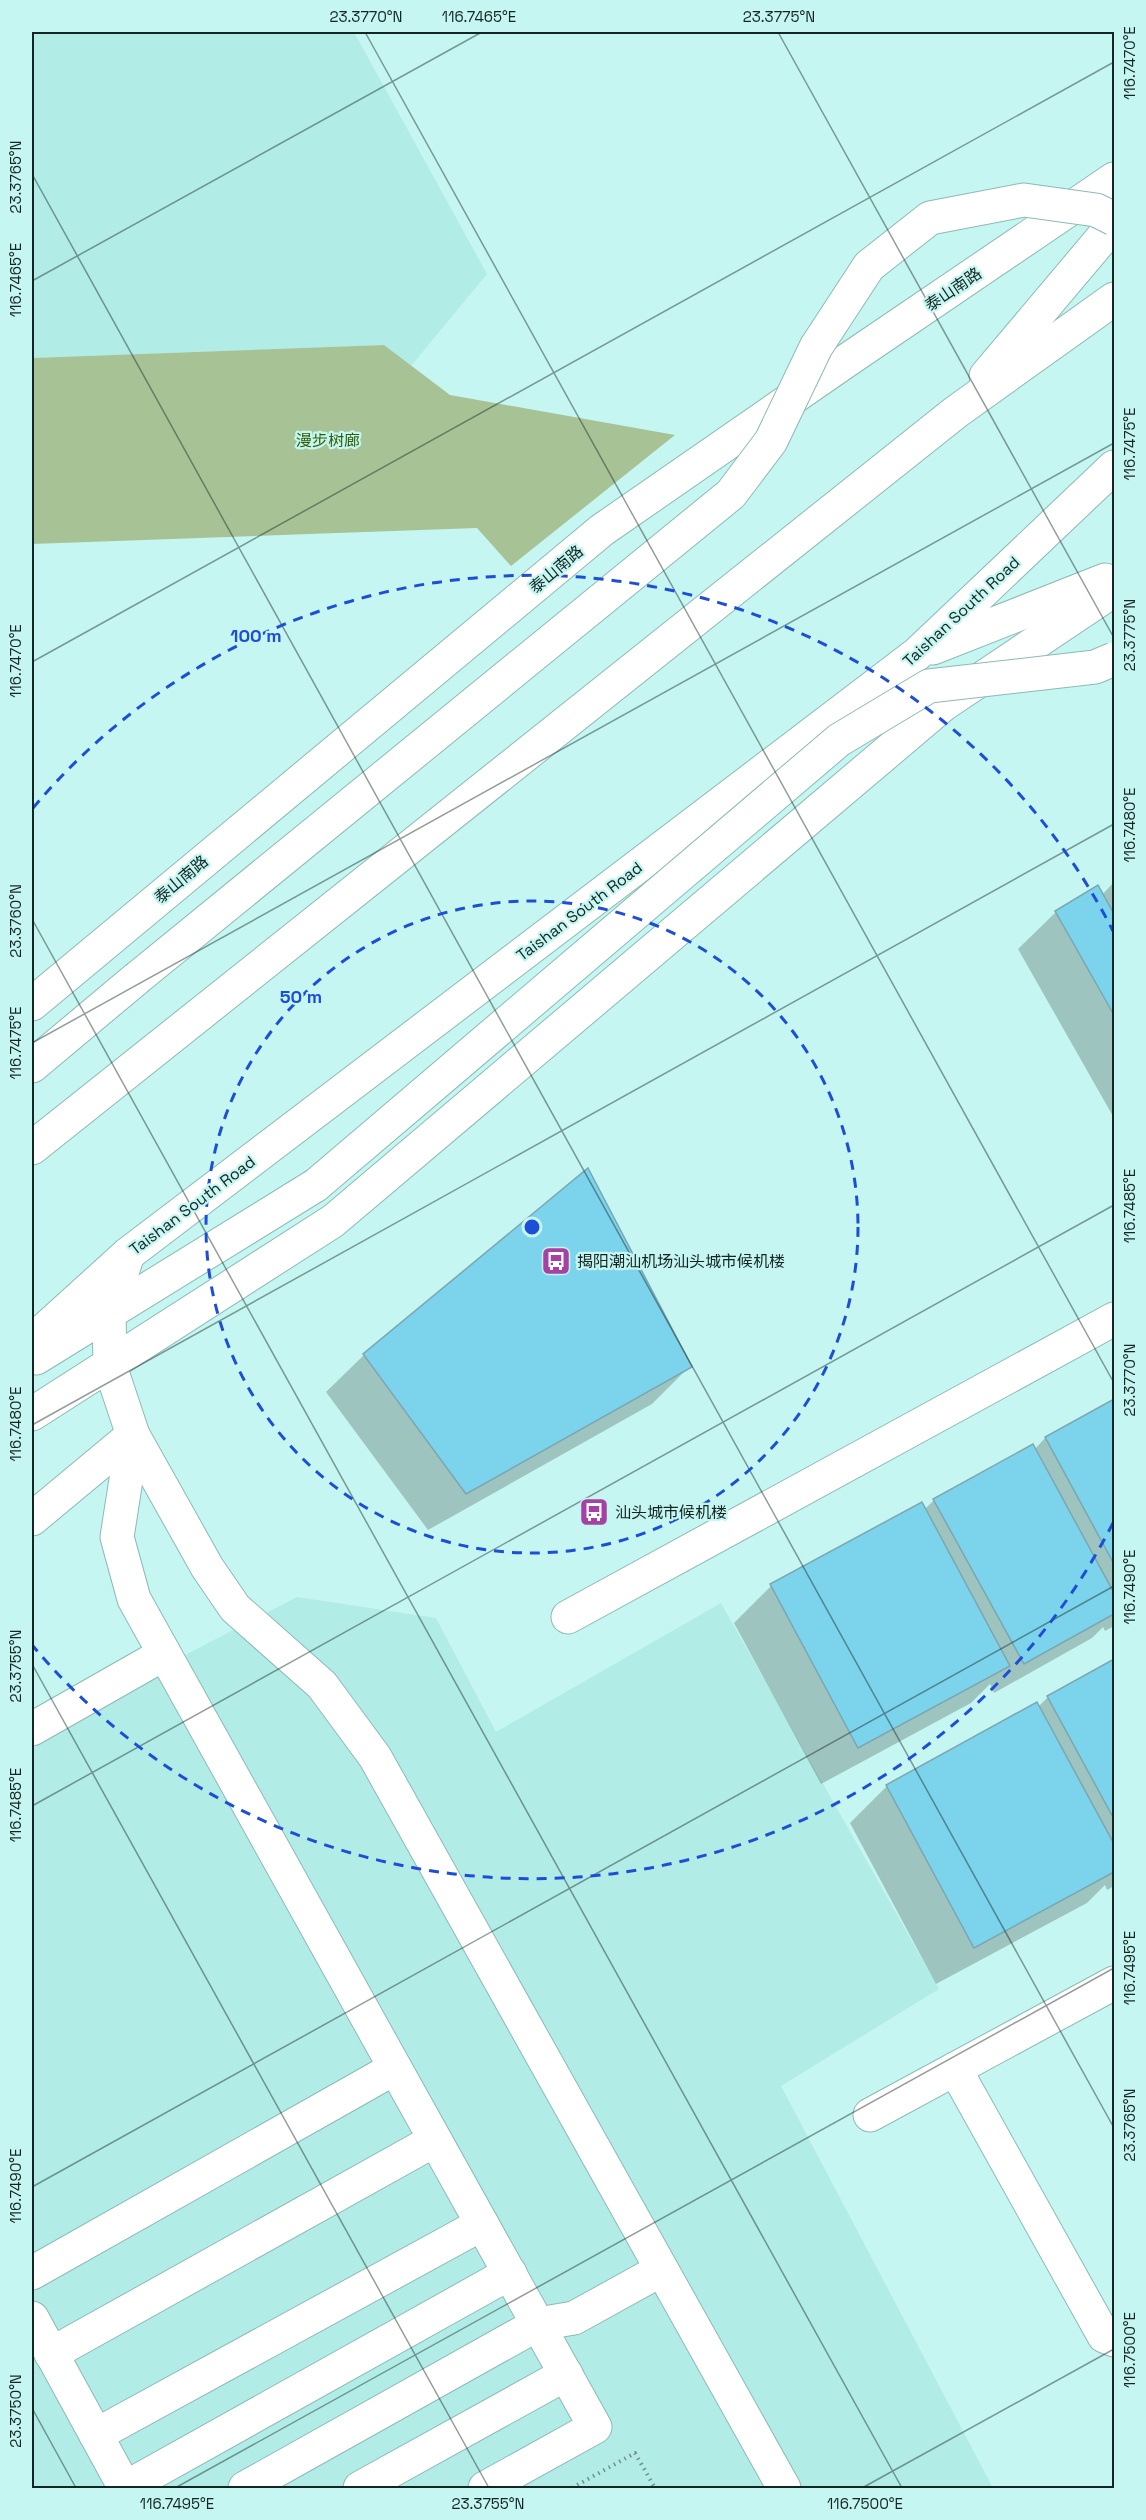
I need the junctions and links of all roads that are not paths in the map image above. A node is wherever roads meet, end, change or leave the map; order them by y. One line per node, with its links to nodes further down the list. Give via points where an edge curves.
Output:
1 (1114, 179): 11 (main road, 泰山南路, via 602,530)
2 (1114, 219): 12 (main road, bridge, via 1096,210 1024,200 930,218 869,266 816,347 771,441 730,494)
3 (1114, 224): 5 (main road)
4 (1114, 299): 5 (main road)
5 (956, 412): 13 (main road)
6 (1114, 467): 9 (main road, Taishan South Road)
7 (1114, 577): 9 (main road)
8 (1114, 590): 19 (main road, via 944,704 333,1221)
9 (917, 654): 14 (main road, Taishan South Road)
10 (1114, 659): 15 (main road, bridge, via 1095,667 929,686 839,740 316,1185)
11 (32, 1004)
12 (32, 1066)
13 (32, 1148)
14 (128, 1254): 15 (main road); 17 (main road, Taishan South Road)
15 (109, 1313): 18 (main road); 19 (main road)
16 (1114, 1319): 23 (main road)
17 (32, 1341)
18 (32, 1360)
19 (110, 1366): 20 (main road); 21 (main road)
20 (32, 1414)
21 (133, 1435): 22 (main road); 24 (main road, via 117,1537 134,1599); 32 (main road, via 207,1567 235,1608 322,1685 375,1757)
22 (32, 1519)
23 (568, 1617)
24 (164, 1654): 25 (main road); 27 (main road)
25 (32, 1729)
26 (1114, 1983): 28 (main road)
27 (395, 2068): 30 (main road); 33 (main road)
28 (956, 2069): 29 (main road); 37 (main road, via 1104,2336)
29 (870, 2115)
30 (435, 2140): 31 (main road); 38 (main road)
31 (482, 2223): 34 (main road); 40 (main road)
32 (661, 2270): 36 (main road, via 574,2318); 45 (main road)
33 (32, 2273)
34 (510, 2273): 36 (main road); 41 (main road)
35 (32, 2318): 38 (main road)
36 (538, 2324): 39 (main road); 42 (main road)
37 (1114, 2340)
38 (51, 2354): 40 (main road)
39 (566, 2374): 43 (main road); 44 (main road, via 595,2427)
40 (96, 2435): 41 (main road)
41 (125, 2488)
42 (245, 2488)
43 (360, 2488)
44 (484, 2488)
45 (784, 2488)

